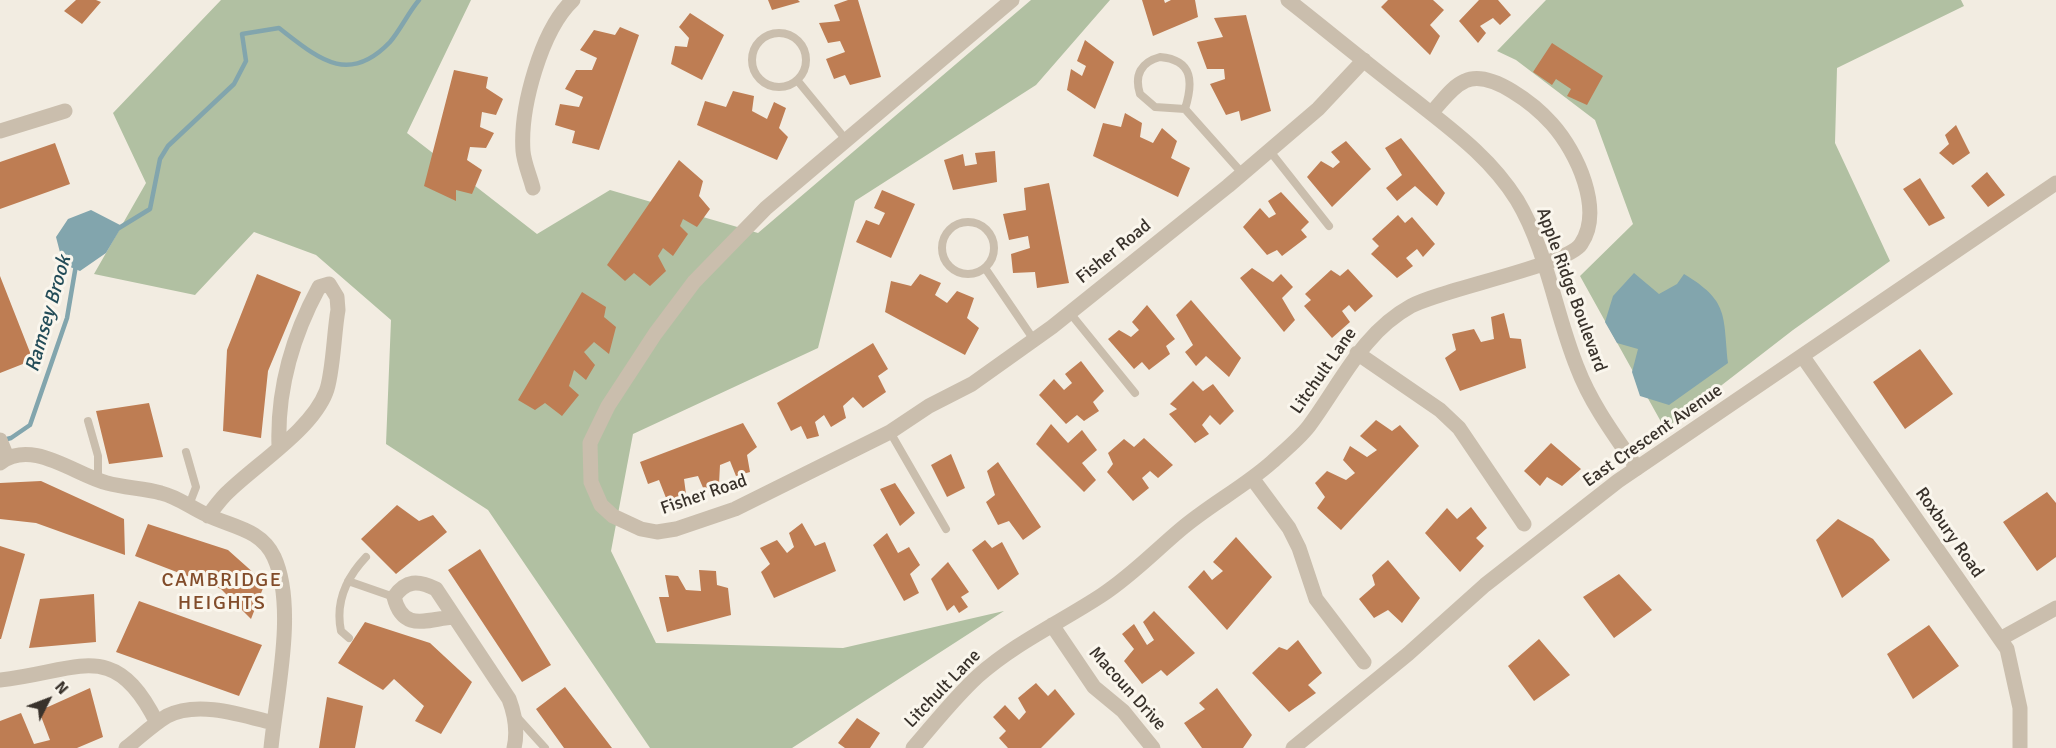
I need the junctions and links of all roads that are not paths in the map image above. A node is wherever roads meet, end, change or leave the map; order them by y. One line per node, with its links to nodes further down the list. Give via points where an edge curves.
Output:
1 (573, 0): 14 (street, via 549,32 524,117 524,153)
2 (1012, 0): 10 (street, Fisher Road)
3 (1288, 0): 4 (street, Apple Ridge Boulevard)
4 (1364, 60): 8 (street, Apple Ridge Boulevard); 11 (street, Fisher Road, via 1318,109)
5 (797, 80): 5 (lane, via 804,72 806,59 801,45 782,34 764,38 753,52 756,74 775,87 789,86); 10 (lane)
6 (1185, 109): 6 (lane, via 1190,80 1180,62 1160,57 1142,66 1137,84 1146,102 1165,110); 12 (lane)
7 (65, 111): 9 (street)
8 (1432, 112): 16 (street, Apple Ridge Boulevard, via 1498,173 1518,201); 16 (street, Litchult Lane, via 1456,86 1468,80 1493,81 1528,102 1566,140 1585,187 1589,229 1579,248)
9 (0, 131)
10 (847, 141): 24 (street, Fisher Road, via 766,208 694,282 655,334 597,426 590,443 591,482 601,505 625,524 657,532 676,529 735,509)
11 (1269, 150): 12 (street, Fisher Road); 15 (lane)
12 (1242, 173): 18 (street, Fisher Road)
13 (2056, 183): 21 (street, East Crescent Avenue)
14 (532, 188)
15 (1329, 226)
16 (1542, 262): 20 (street, Litchult Lane, via 1411,306 1388,321); 29 (street, Apple Ridge Boulevard, via 1577,367 1593,401)
17 (985, 268): 17 (lane, via 994,247 989,232 970,221 953,225 942,239 944,260 967,274); 19 (lane)
18 (1070, 313): 19 (street, Fisher Road); 22 (lane)
19 (1034, 340): 24 (street, Fisher Road, via 972,384)
20 (1357, 353): 30 (street, Litchult Lane, via 1306,430); 34 (street, via 1440,410 1459,428)
21 (1803, 357): 29 (street, East Crescent Avenue); 43 (street, Roxbury Road)
22 (1135, 393)
23 (88, 422): 31 (lane, via 98,456)
24 (890, 432): 35 (lane)
25 (0, 440): 28 (street)
26 (279, 446): 26 (street, via 319,406 327,390 338,310 337,297 329,284 319,287 302,319 284,375); 33 (street, via 228,492)
27 (186, 452): 32 (lane, via 196,488)
28 (4, 460): 31 (street, via 24,455 50,459)
29 (1637, 468): 55 (street, East Crescent Avenue, via 1485,585)
30 (1252, 478): 41 (street, Litchult Lane, via 1181,529 1120,583); 44 (street, via 1289,528 1316,599)
31 (98, 480): 32 (street, via 162,493)
32 (189, 505): 33 (street)
33 (208, 516): 48 (street, via 253,533 274,558 284,608)
34 (1524, 524)
35 (946, 530)
36 (366, 557): 37 (lane)
37 (348, 580): 38 (lane); 42 (lane, via 339,621 341,631)
38 (394, 597): 40 (street, via 397,609 406,619 419,622); 40 (street, via 410,583 421,581 436,589)
39 (2056, 608): 43 (street)
40 (454, 617): 46 (street, via 509,699)
41 (1052, 626): 53 (street, Litchult Lane, via 977,677); 54 (street, Macoun Drive, via 1095,687 1123,711)
42 (349, 638)
43 (2000, 639): 56 (street, Roxbury Road, via 2007,649 2020,708)
44 (1364, 662)
45 (0, 680): 47 (street, via 86,665 108,667 128,678 144,697)
46 (514, 715): 51 (street); 52 (lane)
47 (157, 723): 48 (street, via 169,715 206,710); 49 (street)
48 (273, 723): 50 (street)
49 (126, 748)
50 (271, 748)
51 (514, 748)
52 (545, 748)
53 (913, 748)
54 (1153, 748)
55 (1293, 748)
56 (2020, 748)

